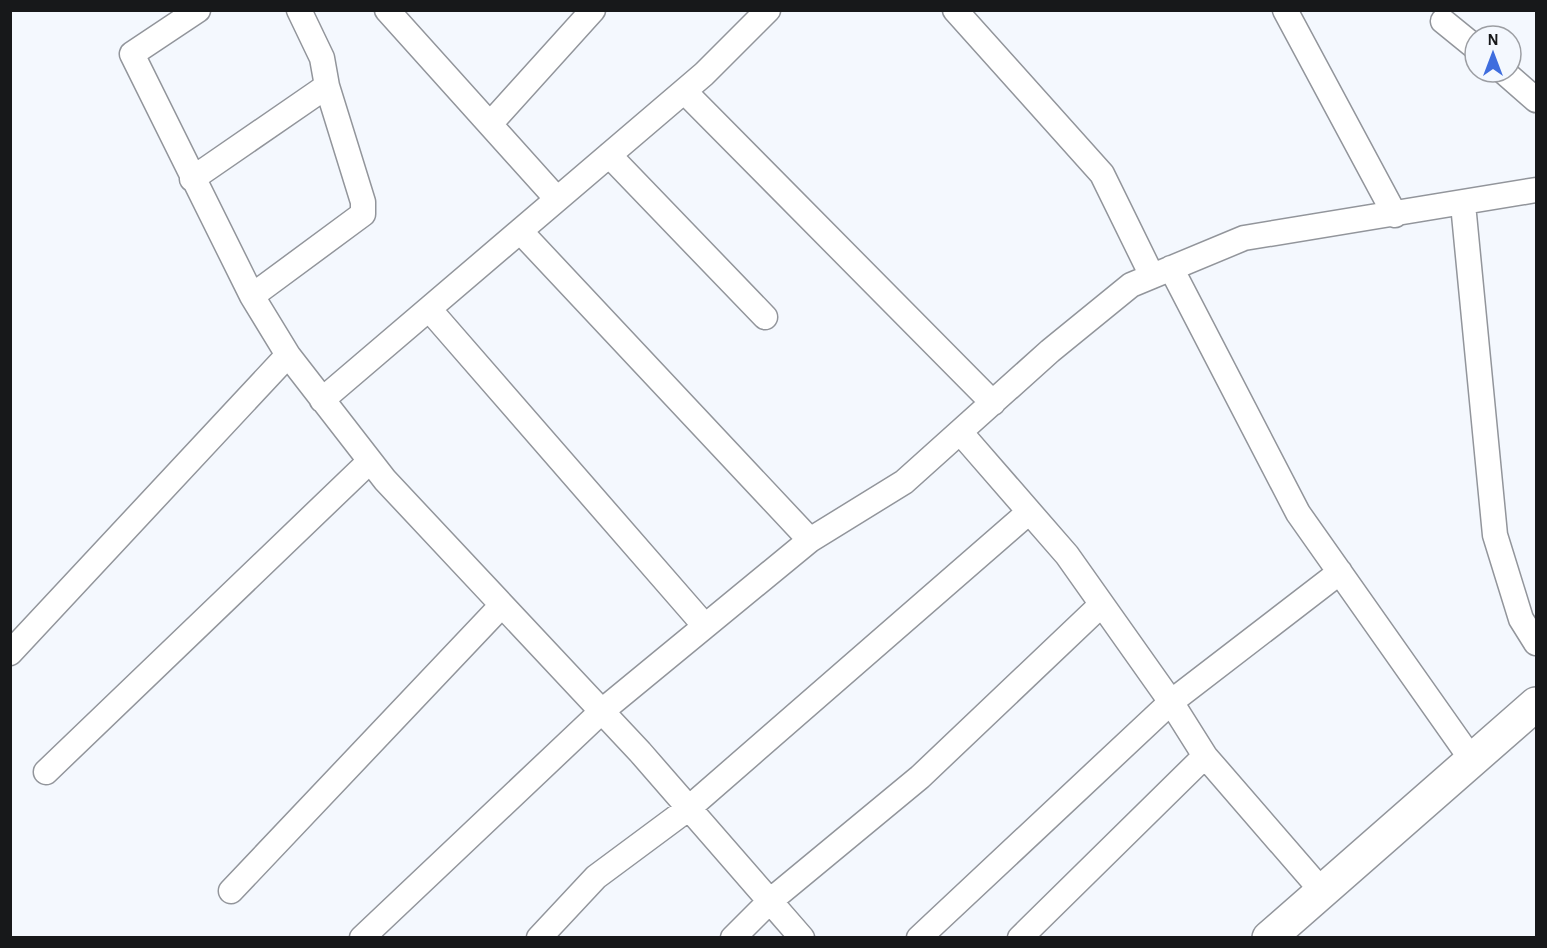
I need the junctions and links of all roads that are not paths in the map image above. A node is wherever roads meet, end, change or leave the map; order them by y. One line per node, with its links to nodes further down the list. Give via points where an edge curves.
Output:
1 (198, 10): 16 (street, via 132,54)
2 (299, 10): 11 (street, via 322,58)
3 (387, 10): 14 (street)
4 (593, 10): 14 (street)
5 (768, 10): 12 (street)
6 (955, 10): 22 (street, via 1102,174)
7 (1285, 10): 20 (street)
8 (1443, 21): 9 (street)
9 (1463, 37)
10 (1518, 84): 13 (street)
11 (327, 86): 16 (street); 23 (street, via 363,202 363,214)
12 (684, 91): 15 (street); 28 (street)
13 (1536, 100)
14 (491, 123): 18 (street)
15 (609, 155): 18 (street); 25 (street)
16 (192, 179): 23 (street)
17 (1536, 190): 19 (street)
18 (557, 199): 21 (street)
19 (1463, 204): 20 (street); 37 (street, via 1495,535 1521,619)
20 (1395, 215): 22 (street, via 1244,238)
21 (520, 231): 24 (street); 32 (street)
22 (1161, 272): 28 (street, via 1131,285); 33 (street, via 1298,513)
23 (252, 296): 26 (street)
24 (429, 309): 27 (street); 36 (street)
25 (765, 317)
26 (288, 355): 27 (street); 38 (street)
27 (322, 400): 30 (street)
28 (993, 403): 29 (street)
29 (960, 432): 31 (street); 32 (street, via 904,482)
30 (370, 461): 34 (street); 44 (street)
31 (1029, 512): 35 (street, via 1067,555); 45 (street)
32 (810, 540): 36 (street)
33 (1340, 572): 39 (street); 43 (street)
34 (502, 605): 41 (street); 46 (street)
35 (1101, 605): 39 (street); 48 (street, via 920,777)
36 (705, 626): 41 (street)
37 (1536, 643)
38 (10, 653)
39 (1171, 702): 42 (street); 53 (street)
40 (1536, 704): 43 (street)
41 (602, 711): 45 (street); 49 (street)
42 (1205, 756): 47 (street); 54 (street)
43 (1472, 760): 47 (street)
44 (46, 772)
45 (689, 808): 48 (street); 50 (street, via 596,877)
46 (231, 891)
47 (1322, 891): 55 (street)
48 (770, 901): 51 (street); 52 (street)
49 (363, 938)
50 (539, 938)
51 (733, 938)
52 (802, 938)
53 (919, 938)
54 (1020, 938)
55 (1269, 938)

